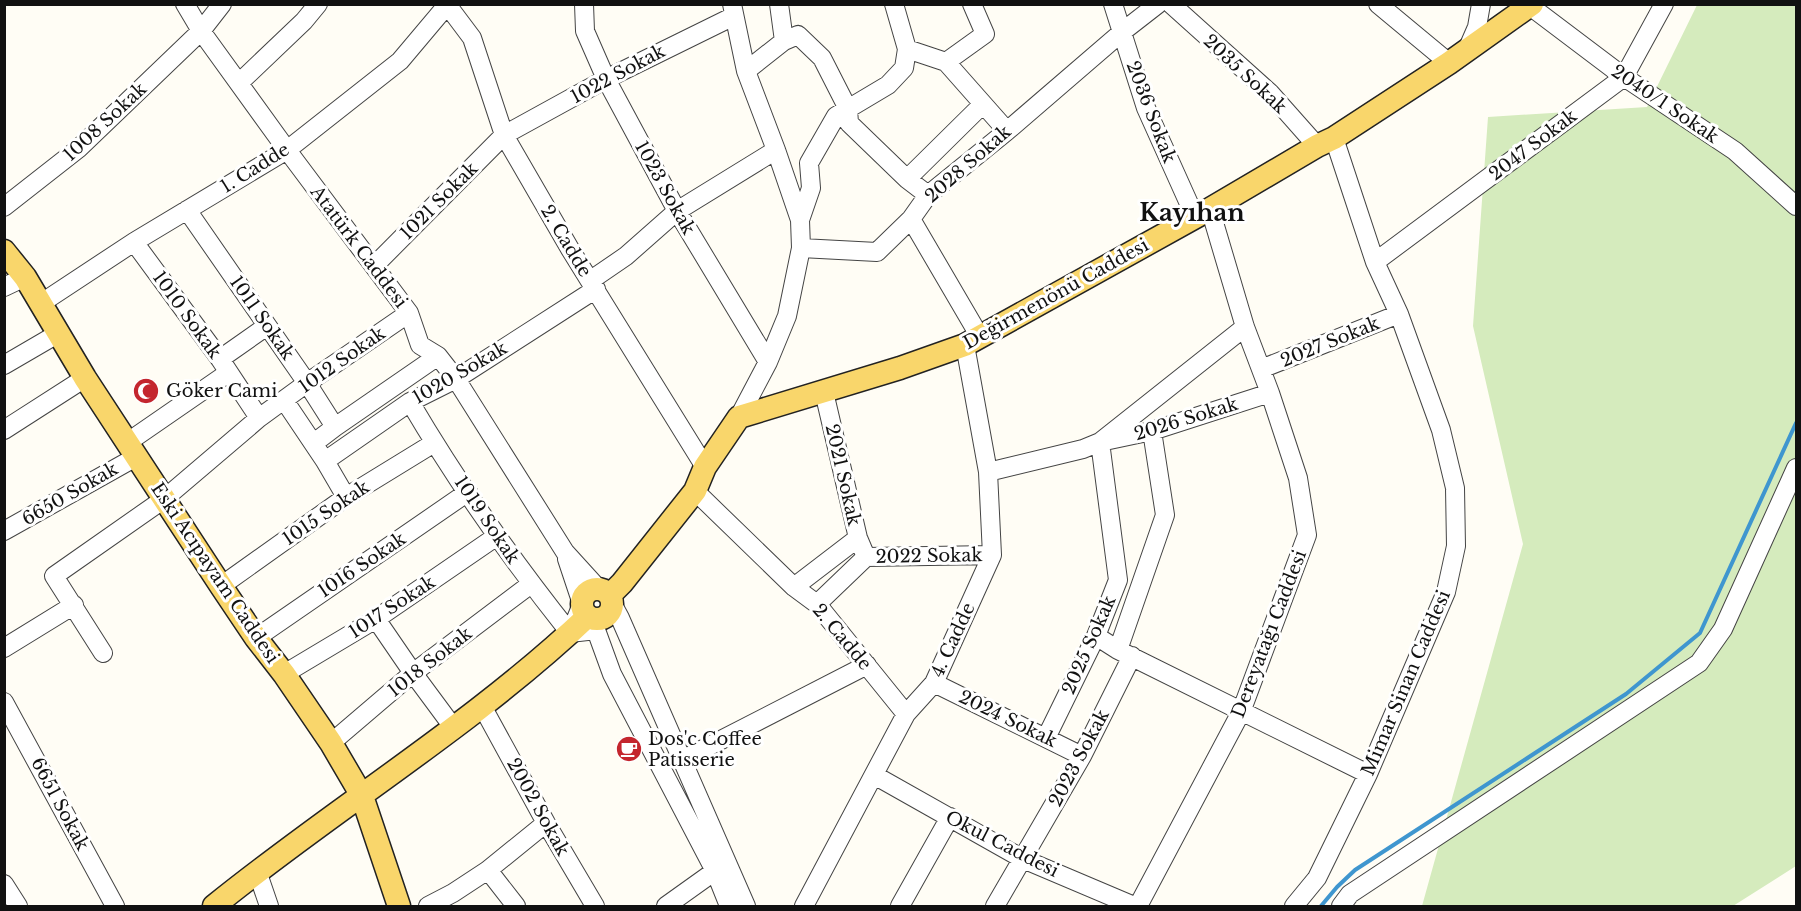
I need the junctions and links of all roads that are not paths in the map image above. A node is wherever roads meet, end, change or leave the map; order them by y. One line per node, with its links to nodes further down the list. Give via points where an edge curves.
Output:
1 (185, 4): 17 (street, Atatürk Caddesi)
2 (222, 4): 17 (street, 1008 Sokak)
3 (318, 4): 26 (street)
4 (584, 4): 25 (street, 1023 Sokak, via 585,32)
5 (779, 4): 19 (street)
6 (894, 4): 20 (street)
7 (972, 4): 22 (street, via 985,34)
8 (1113, 4): 18 (street, 2036 Sokak)
9 (1158, 4): 18 (street, 2028 Sokak)
10 (1171, 4): 31 (street, 2035 Sokak)
11 (1481, 4): 21 (street, via 1478,27)
12 (1664, 4): 24 (street, 2047 Sokak)
13 (448, 5): 30 (street, 2. Cadde, via 472,38); 32 (street, 1. Cadde, via 400,61)
14 (1531, 5): 21 (main road, Değirmenönü Caddesi); 24 (street, 2040/1 Sokak)
15 (1388, 8): 21 (street)
16 (733, 10): 23 (street); 25 (street, 1022 Sokak)
17 (201, 31): 26 (street, Atatürk Caddesi); 37 (street, 1008 Sokak, via 78,149)
18 (1122, 32): 29 (street, 2028 Sokak); 40 (street, 2036 Sokak, via 1146,108)
19 (784, 41): 23 (street); 28 (street, via 798,35 822,58)
20 (907, 49): 22 (street); 28 (street, via 904,68 888,85)
21 (1458, 57): 31 (main road, Değirmenönü Caddesi)
22 (946, 63): 27 (street)
23 (746, 71): 33 (street)
24 (1624, 77): 36 (street, 2040/1 Sokak, via 1735,152); 46 (street, 2047 Sokak)
25 (606, 79): 30 (street, 1022 Sokak); 39 (street, 1023 Sokak)
26 (238, 83): 32 (street, Atatürk Caddesi)
27 (983, 105): 29 (street); 34 (street)
28 (848, 109): 34 (street, via 849,123); 42 (street, via 836,116 809,163 811,189)
29 (1006, 131): 35 (street, 2028 Sokak)
30 (504, 135): 47 (street, 1021 Sokak); 49 (street, 2. Cadde)
31 (1326, 142): 40 (main road, Değirmenönü Caddesi); 46 (street, Mimar Sinan Caddesi)
32 (286, 150): 38 (street, 1. Cadde); 47 (street, Atatürk Caddesi)
33 (777, 150): 39 (street, 1020 Sokak); 42 (street)
34 (908, 178): 35 (street)
35 (928, 195): 41 (street, 2028 Sokak)
36 (1797, 206)
37 (4, 207)
38 (186, 210): 43 (street, 1. Cadde); 54 (street, 1011 Sokak)
39 (677, 211): 49 (street, 1020 Sokak); 59 (street, 1023 Sokak)
40 (1203, 213): 55 (street, Dereyatağı Caddesi); 57 (main road, Değirmenönü Caddesi)
41 (911, 219): 44 (street, 2028 Sokak, via 877,252); 57 (street)
42 (800, 220): 44 (street)
43 (134, 242): 51 (street, 1. Cadde); 61 (street, 1010 Sokak)
44 (801, 248): 59 (street, via 787,316)
45 (4, 251): 48 (main road, Eski Acıpayam Caddesi)
46 (1375, 262): 53 (street, Mimar Sinan Caddesi)
47 (374, 267): 52 (street, Atatürk Caddesi)
48 (25, 277): 50 (street); 51 (main road, Eski Acıpayam Caddesi)
49 (593, 285): 64 (street, 1020 Sokak); 80 (street, 2. Cadde)
50 (4, 287)
51 (40, 304): 56 (main road, Eski Acıpayam Caddesi)
52 (409, 314): 58 (street, Atatürk Caddesi, via 420,345); 65 (street, 1012 Sokak)
53 (1400, 314): 62 (street, 2027 Sokak); 121 (street, Mimar Sinan Caddesi, via 1441,430 1455,488 1456,546 1446,592)
54 (267, 326): 61 (street, 6650 Sokak); 65 (street, 1011 Sokak)
55 (1245, 327): 62 (street, Dereyatağı Caddesi); 75 (street)
56 (59, 333): 60 (street); 63 (main road, Eski Acıpayam Caddesi)
57 (973, 341): 66 (main road, Değirmenönü Caddesi); 82 (street, 4. Cadde)
58 (438, 356): 64 (street, Atatürk Caddesi); 72 (street)
59 (768, 362): 70 (street)
60 (4, 365)
61 (224, 366): 71 (street, 1010 Sokak); 78 (street, 6650 Sokak)
62 (1261, 369): 67 (street, Dereyatağı Caddesi)
63 (85, 378): 73 (street); 78 (main road, Eski Acıpayam Caddesi)
64 (456, 379): 69 (street, 1020 Sokak); 90 (street, Atatürk Caddesi)
65 (307, 383): 68 (street, 1012 Sokak); 72 (street, 1011 Sokak)
66 (824, 392): 70 (main road, Değirmenönü Caddesi); 89 (street, 2021 Sokak)
67 (1270, 393): 74 (street, 2026 Sokak); 113 (street, Dereyatağı Caddesi, via 1298,478 1307,535)
68 (284, 400): 71 (street, 1012 Sokak); 76 (street)
69 (410, 402): 77 (street, 1019 Sokak); 79 (street, 1020 Sokak)
70 (739, 417): 80 (main road)
71 (260, 418): 86 (street, 1012 Sokak)
72 (335, 427): 76 (street)
73 (4, 430)
74 (1152, 431): 75 (street, 2026 Sokak); 106 (street, 2023 Sokak, via 1165,515)
75 (1100, 442): 82 (street); 102 (street, 2025 Sokak, via 1118,580)
76 (314, 443): 79 (street)
77 (434, 443): 84 (street, 1019 Sokak); 85 (street, 1015 Sokak)
78 (132, 449): 86 (main road, Eski Acıpayam Caddesi); 87 (street, 6650 Sokak)
79 (325, 461): 85 (street)
80 (705, 467): 83 (main road)
81 (1797, 468): 148 (street, via 1724,629 1699,663 1350,894)
82 (988, 472): 91 (street, 4. Cadde)
83 (695, 491): 95 (street, 2. Cadde); 96 (main road)
84 (468, 492): 88 (street, 1019 Sokak); 103 (street, 1016 Sokak)
85 (346, 497): 94 (street, 1015 Sokak)
86 (164, 499): 94 (main road, Eski Acıpayam Caddesi); 98 (street, 1012 Sokak, via 54,576)
87 (4, 531)
88 (497, 536): 93 (street, 1019 Sokak); 100 (street, 1017 Sokak)
89 (858, 538): 92 (street, 2021 Sokak); 95 (street)
90 (565, 552): 96 (street); 99 (street)
91 (992, 555): 92 (street, 2022 Sokak); 110 (street, 4. Cadde)
92 (866, 557): 97 (street)
93 (531, 584): 101 (street, 1019 Sokak); 108 (street, 1018 Sokak)
94 (221, 586): 103 (main road, Eski Acıpayam Caddesi)
95 (794, 587): 97 (street, 2. Cadde)
96 (609, 594): 99 (main road, via 591,589 587,592 582,600); 119 (street)
97 (817, 604): 107 (street, 2. Cadde)
98 (74, 605): 104 (street); 105 (street)
99 (589, 617): 101 (main road); 128 (street, via 612,675)
100 (376, 619): 108 (street); 109 (street, 1017 Sokak)
101 (570, 633): 112 (main road)
102 (1096, 636): 106 (street); 116 (street, 2025 Sokak)
103 (256, 638): 109 (main road, Eski Acıpayam Caddesi)
104 (4, 648)
105 (103, 653)
106 (1125, 653): 113 (street); 118 (street, 2023 Sokak)
107 (867, 665): 114 (street, 2. Cadde); 119 (street)
108 (412, 673): 115 (street); 117 (street, 1018 Sokak)
109 (284, 674): 117 (main road, Eski Acıpayam Caddesi)
110 (934, 683): 114 (street, 4. Cadde); 116 (street, 2024 Sokak)
111 (4, 702): 132 (street, 6651 Sokak)
112 (482, 706): 115 (main road); 124 (street, 2002 Sokak)
113 (1241, 712): 121 (street); 146 (street, Dereyatağı Caddesi)
114 (906, 714): 120 (street, 4. Cadde)
115 (453, 727): 122 (main road)
116 (1046, 738): 118 (street, 2024 Sokak)
117 (331, 743): 122 (main road, Eski Acıpayam Caddesi)
118 (1082, 756): 125 (street, 2023 Sokak)
119 (682, 760): 142 (street)
120 (874, 774): 123 (street, Okul Caddesi); 143 (street, 4. Cadde)
121 (1368, 774): 147 (street, Mimar Sinan Caddesi, via 1317,878)
122 (362, 795): 127 (main road); 136 (main road, Eski Acıpayam Caddesi)
123 (950, 817): 125 (street, Okul Caddesi); 144 (street)
124 (546, 823): 126 (street); 139 (street, 2002 Sokak)
125 (1023, 859): 145 (street, 2023 Sokak); 146 (street, Okul Caddesi)
126 (488, 870): 130 (street); 138 (street)
127 (257, 871): 133 (main road); 134 (street); 135 (street)
128 (715, 871): 140 (street); 141 (street)
129 (4, 884): 131 (street)
130 (458, 900): 137 (street)
131 (18, 906)
132 (115, 906)
133 (214, 906)
134 (261, 906)
135 (269, 906)
136 (399, 906)
137 (428, 906)
138 (516, 906)
139 (595, 906)
140 (666, 906)
141 (729, 906)
142 (746, 906)
143 (804, 906)
144 (900, 906)
145 (995, 906)
146 (1136, 906)
147 (1294, 906)
148 (1341, 906)

